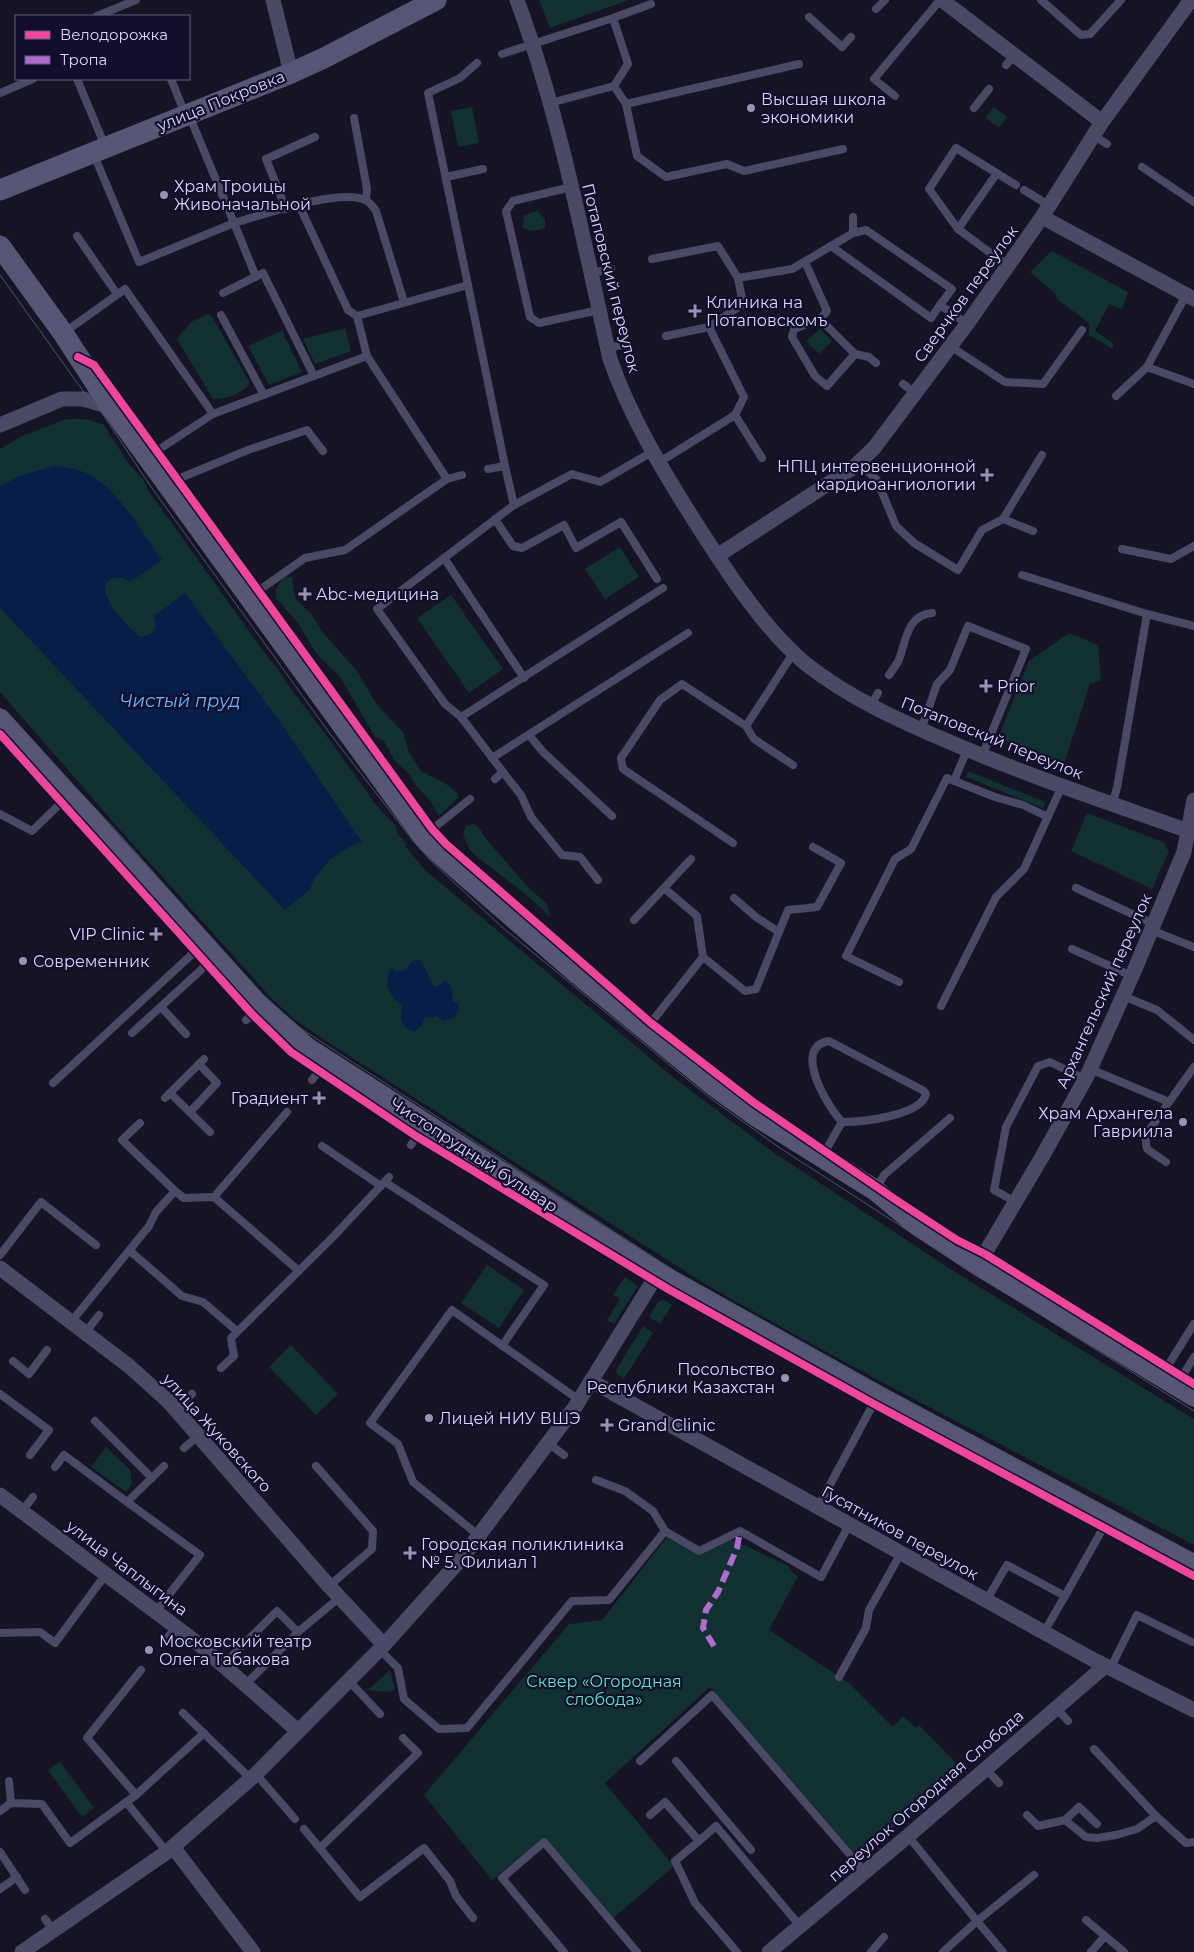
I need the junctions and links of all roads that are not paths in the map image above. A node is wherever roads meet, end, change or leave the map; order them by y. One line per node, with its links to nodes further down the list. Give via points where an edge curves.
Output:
1 (136, 0): 12 (lane)
2 (273, 0): 20 (street)
3 (436, 0): 20 (main road, улица Покровка)
4 (517, 0): 16 (street, Потаповский переулок)
5 (885, 0): 11 (lane)
6 (941, 0): 27 (lane, via 874,79); 33 (street, via 1010,60)
7 (1041, 0): 8 (lane, via 1081,35 1090,34)
8 (1121, 0)
9 (1191, 0): 33 (street, Сверчков переулок)
10 (651, 4): 14 (lane)
11 (876, 9)
12 (99, 15)
13 (809, 17): 15 (lane, via 842,46)
14 (614, 18): 16 (lane); 24 (lane, via 628,64)
15 (850, 37)
16 (533, 45): 17 (lane); 28 (street, Потаповский переулок)
17 (502, 54)
18 (477, 63): 42 (lane, via 460,78 428,93)
19 (799, 64): 29 (lane)
20 (291, 72): 31 (main road, улица Покровка)
21 (31, 80): 26 (lane)
22 (77, 80): 38 (lane)
23 (171, 80): 31 (lane)
24 (614, 86): 28 (lane); 29 (lane)
25 (989, 89): 30 (lane)
26 (0, 93)
27 (895, 96)
28 (550, 103): 44 (street, Потаповский переулок)
29 (626, 104): 37 (lane, via 637,156 666,178 727,164 744,171)
30 (974, 108)
31 (187, 114): 38 (main road, улица Покровка); 53 (lane)
32 (354, 118): 47 (lane, via 367,189)
33 (1102, 122): 34 (street, Сверчков переулок)
34 (1094, 136): 36 (lane); 51 (street, Сверчков переулок)
35 (315, 137): 50 (lane, via 266,159)
36 (1107, 144)
37 (843, 149)
38 (99, 150): 45 (main road, улица Покровка); 53 (lane, via 139,262)
39 (1142, 168): 48 (lane)
40 (483, 169): 42 (lane)
41 (997, 173): 43 (lane); 54 (lane); 54 (lane, via 956,148 929,189)
42 (446, 178): 66 (lane)
43 (1016, 185)
44 (571, 187): 63 (street, Потаповский переулок); 72 (lane, via 513,200 506,210 530,317 539,323)
45 (0, 190)
46 (1024, 190): 51 (lane)
47 (366, 200): 49 (lane, via 350,197); 70 (lane, via 376,211)
48 (1194, 202)
49 (299, 205): 50 (lane); 74 (lane, via 348,310)
50 (286, 209): 53 (lane)
51 (1046, 212): 61 (street, Сверчков переулок); 69 (street)
52 (853, 217): 55 (lane)
53 (234, 223): 64 (lane)
54 (958, 229): 61 (lane)
55 (852, 233): 58 (lane); 71 (lane, via 866,230 952,289)
56 (77, 236): 68 (lane)
57 (0, 246): 79 (main road)
58 (831, 246): 60 (lane); 71 (lane, via 930,318)
59 (652, 260): 65 (lane, via 718,246)
60 (805, 262): 65 (lane, via 792,270); 75 (lane, via 827,311)
61 (1008, 266): 76 (street, Сверчков переулок)
62 (611, 269): 63 (lane)
63 (591, 273): 72 (street, Потаповский переулок)
64 (256, 277): 67 (lane); 88 (lane, via 263,273)
65 (738, 278): 77 (lane, via 743,304)
66 (468, 285): 70 (lane); 104 (lane)
67 (223, 293)
68 (118, 294): 79 (lane); 95 (lane, via 125,289)
69 (1190, 297): 87 (lane)
70 (404, 302): 74 (lane)
71 (940, 305): 76 (lane)
72 (599, 310): 83 (street, Потаповский переулок)
73 (221, 315): 92 (lane)
74 (357, 316): 85 (lane)
75 (820, 319): 84 (lane); 84 (lane, via 794,329 792,337 815,376 827,386)
76 (966, 324): 82 (street, Сверчков переулок)
77 (709, 327): 80 (lane); 96 (lane, via 744,397)
78 (1082, 330): 82 (lane, via 1043,384 1005,382)
79 (63, 333): 94 (main road)
80 (666, 336)
81 (628, 344): 83 (lane)
82 (950, 346): 91 (street, Сверчков переулок)
83 (607, 348): 101 (street, Потаповский переулок, via 618,382)
84 (854, 354): 86 (lane, via 869,357)
85 (367, 356): 88 (lane); 107 (lane)
86 (876, 363)
87 (1147, 367): 90 (lane); 93 (lane)
88 (314, 376): 92 (lane)
89 (903, 384): 91 (lane)
90 (1194, 384)
91 (916, 394): 103 (street, Сверчков переулок)
92 (264, 395): 95 (lane)
93 (1116, 396)
94 (110, 407): 97 (street, via 83,399 62,399); 100 (main road)
95 (212, 414): 100 (lane)
96 (735, 415): 101 (lane); 102 (lane)
97 (0, 425)
98 (322, 451): 108 (lane, via 307,430)
99 (1042, 455): 111 (lane)
100 (147, 457): 108 (main road)
101 (655, 457): 109 (lane, via 600,482 572,474); 115 (street, Потаповский переулок)
102 (762, 458)
103 (859, 463): 111 (lane, via 877,480 896,526 914,542 958,570 982,530); 115 (street, Сверчков переулок)
104 (505, 466): 105 (lane); 109 (lane)
105 (488, 469)
106 (462, 475): 107 (lane)
107 (447, 479): 120 (lane, via 345,550 305,558)
108 (166, 484): 120 (main road)
109 (514, 505): 110 (lane)
110 (495, 519): 116 (lane); 118 (lane, via 513,546 522,548 564,525 576,548 621,522)
111 (1003, 519): 112 (lane)
112 (1033, 531)
113 (1194, 546): 114 (lane, via 1170,559)
114 (1122, 549)
115 (717, 556): 125 (street, Потаповский переулок)
116 (444, 558): 127 (lane); 128 (lane, via 377,609 445,704)
117 (1022, 575): 122 (lane)
118 (657, 579)
119 (663, 588): 127 (lane)
120 (250, 597): 149 (main road)
121 (932, 613): 126 (lane, via 919,617 912,624 906,633 898,662)
122 (1147, 614): 123 (lane); 144 (lane)
123 (1194, 626)
124 (688, 633): 132 (lane)
125 (794, 652): 130 (lane); 131 (street, Потаповский переулок, via 807,664 874,699)
126 (889, 675)
127 (524, 678): 128 (lane)
128 (461, 717): 135 (lane)
129 (0, 720): 141 (main road, Чистопрудный бульвар)
130 (746, 726): 136 (lane, via 754,739); 150 (lane, via 682,684 660,700 621,758 623,769)
131 (921, 730): 133 (street, Потаповский переулок); 134 (lane, via 937,684 950,670 968,626 1026,650)
132 (529, 735): 135 (lane); 146 (lane)
133 (967, 750): 134 (street, Потаповский переулок); 139 (lane)
134 (982, 756): 140 (street, Потаповский переулок)
135 (492, 758): 137 (lane)
136 (793, 766)
137 (503, 772): 138 (lane); 153 (lane, via 521,795 531,817 562,855 580,857)
138 (495, 779)
139 (954, 781): 147 (lane, via 995,798 1023,804); 165 (lane, via 947,778 911,849 895,859 846,956)
140 (1062, 786): 144 (street, Потаповский переулок); 147 (lane)
141 (69, 796): 145 (lane, via 32,831); 161 (main road, Чистопрудный бульвар)
142 (470, 799): 149 (lane)
143 (1194, 800): 148 (street, Архангельский переулок)
144 (1112, 805): 148 (street, Потаповский переулок)
145 (0, 814)
146 (612, 816)
147 (1048, 817): 167 (lane, via 1024,869 996,897)
148 (1191, 832): 158 (street, Архангельский переулок)
149 (423, 836): 169 (main road)
150 (732, 843)
151 (814, 847): 159 (lane, via 842,863 816,907 788,910)
152 (691, 859): 154 (lane)
153 (598, 880)
154 (664, 888): 157 (lane); 163 (lane, via 697,916)
155 (1076, 888): 158 (lane)
156 (734, 898): 159 (lane)
157 (634, 920)
158 (1153, 927): 160 (lane); 164 (street, Архангельский переулок)
159 (779, 932): 163 (lane, via 756,989 745,990)
160 (1194, 947)
161 (210, 950): 168 (lane); 173 (main road, Чистопрудный бульвар, via 254,1013); 177 (lane)
162 (1072, 950): 164 (lane)
163 (703, 957): 169 (lane)
164 (1132, 976): 166 (street, Архангельский переулок)
165 (898, 982)
166 (1123, 996): 172 (lane, via 1157,1010); 175 (street, Архангельский переулок)
167 (941, 1006)
168 (161, 1007): 170 (lane); 171 (lane)
169 (645, 1030): 188 (main road, via 714,1086)
170 (132, 1033)
171 (186, 1034)
172 (1194, 1040)
173 (327, 1060): 176 (lane); 184 (main road, Чистопрудный бульвар)
174 (1194, 1067): 178 (lane)
175 (1087, 1074): 178 (lane); 194 (street, Архангельский переулок); 194 (lane, via 1050,1062 1038,1066 1006,1127 994,1190)
176 (312, 1080)
177 (52, 1083)
178 (1169, 1102): 189 (lane, via 1145,1136 1148,1149)
179 (190, 1112): 179 (lane, via 168,1095 202,1062 217,1083); 185 (lane)
180 (287, 1112): 193 (lane)
181 (950, 1118): 191 (lane, via 884,1175)
182 (842, 1122): 182 (lane, via 824,1098 813,1065 812,1052 822,1042 829,1042 926,1094 922,1104 914,1108 860,1122); 188 (lane)
183 (140, 1123): 192 (lane, via 122,1140)
184 (425, 1123): 186 (lane); 200 (main road, Чистопрудный бульвар)
185 (210, 1132)
186 (411, 1145)
187 (322, 1146): 190 (lane)
188 (822, 1157): 191 (main road)
189 (1166, 1162)
190 (385, 1182): 199 (lane); 206 (lane, via 544,1285)
191 (875, 1190): 197 (main road, via 917,1225)
192 (175, 1191): 193 (lane, via 184,1198); 196 (lane, via 156,1212 150,1226)
193 (214, 1197): 199 (lane)
194 (1016, 1202): 197 (street, Архангельский переулок)
195 (96, 1245): 198 (lane, via 41,1202)
196 (130, 1251): 202 (lane); 204 (lane, via 182,1296 203,1302)
197 (978, 1265): 212 (main road)
198 (1, 1267): 202 (street, улица Жуковского)
199 (299, 1271): 204 (lane)
200 (658, 1273): 211 (street); 215 (main road, Чистопрудный бульвар)
201 (99, 1315): 205 (lane)
202 (68, 1324): 205 (street, улица Жуковского)
203 (1194, 1324): 212 (lane)
204 (237, 1331): 210 (lane, via 231,1338 234,1356)
205 (85, 1333): 217 (street, улица Жуковского, via 129,1366)
206 (502, 1346): 216 (lane); 237 (lane, via 452,1310 370,1423 398,1444 413,1482)
207 (47, 1350): 209 (lane, via 29,1374)
208 (1194, 1357): 212 (lane)
209 (13, 1361)
210 (222, 1368)
211 (591, 1381): 216 (street); 232 (street, Гусятников переулок)
212 (1177, 1386)
213 (0, 1394): 222 (lane, via 49,1430)
214 (192, 1394): 217 (lane)
215 (878, 1396): 232 (lane); 234 (main road, Чистопрудный бульвар)
216 (579, 1400): 220 (street)
217 (176, 1410): 219 (street, улица Жуковского)
218 (95, 1422): 227 (lane)
219 (199, 1435): 221 (lane); 241 (street, улица Жуковского)
220 (548, 1443): 223 (lane); 237 (street)
221 (184, 1448)
222 (30, 1455)
223 (564, 1455)
224 (164, 1466): 227 (lane)
225 (316, 1466): 241 (lane, via 373,1531 372,1549)
226 (55, 1467): 231 (lane, via 64,1454)
227 (152, 1478): 231 (lane)
228 (596, 1480): 236 (lane, via 625,1491 653,1511)
229 (0, 1495): 233 (street, улица Чаплыгина)
230 (32, 1497): 233 (lane)
231 (128, 1502): 245 (lane, via 200,1555)
232 (818, 1507): 235 (street, Гусятников переулок)
233 (22, 1511): 240 (street, улица Чаплыгина)
234 (1108, 1519): 239 (main road, Чистопрудный бульвар); 242 (lane)
235 (849, 1525): 236 (lane, via 821,1577 740,1531 699,1552); 238 (street, Гусятников переулок)
236 (665, 1531): 252 (lane, via 609,1600 572,1601 467,1728 439,1729 404,1699 398,1668)
237 (478, 1535): 252 (street)
238 (901, 1553): 244 (street, Гусятников переулок); 256 (lane, via 869,1610 866,1628)
239 (1193, 1564)
240 (106, 1574): 245 (street, улица Чаплыгина); 249 (lane, via 55,1642 40,1632)
241 (329, 1586): 243 (street, улица Жуковского)
242 (1065, 1596): 244 (lane, via 1007,1565); 248 (lane)
243 (340, 1598): 247 (lane); 252 (street, улица Жуковского)
244 (986, 1601): 248 (street, Гусятников переулок)
245 (156, 1611): 246 (street, улица Чаплыгина)
246 (176, 1627): 250 (lane); 253 (street, улица Чаплыгина)
247 (298, 1632): 253 (lane, via 277,1611); 258 (lane)
248 (1044, 1632): 254 (street, Гусятников переулок)
249 (0, 1633)
250 (165, 1641)
251 (1192, 1642): 254 (lane, via 1137,1614)
252 (382, 1648): 257 (street)
253 (223, 1665): 258 (street, улица Чаплыгина)
254 (1107, 1667): 259 (street, переулок Огородная Слобода); 260 (street, Гусятников переулок)
255 (142, 1670): 274 (lane, via 87,1738)
256 (839, 1677)
257 (349, 1681): 262 (lane); 264 (street)
258 (246, 1685): 264 (street, улица Чаплыгина)
259 (1056, 1708): 263 (lane); 270 (street, переулок Огородная Слобода)
260 (1194, 1710)
261 (183, 1713): 265 (lane)
262 (380, 1714)
263 (1068, 1721)
264 (298, 1732): 271 (street)
265 (204, 1733): 271 (lane); 274 (lane)
266 (403, 1738): 288 (lane, via 418,1753)
267 (1094, 1749): 280 (lane)
268 (640, 1761): 292 (lane, via 712,1695)
269 (676, 1761): 290 (lane)
270 (986, 1769): 273 (lane); 285 (street, переулок Огородная Слобода)
271 (253, 1777): 281 (lane); 289 (street)
272 (9, 1781): 276 (lane)
273 (999, 1783)
274 (136, 1795): 275 (lane)
275 (126, 1802): 276 (lane, via 70,1843 42,1804); 289 (lane)
276 (11, 1803): 277 (lane)
277 (0, 1811)
278 (1027, 1814): 282 (lane, via 1038,1826)
279 (650, 1815): 286 (lane, via 665,1802)
280 (1156, 1816): 282 (lane, via 1138,1829 1098,1838 1086,1837); 287 (lane, via 1186,1844)
281 (295, 1819)
282 (1065, 1820): 283 (lane, via 1079,1807)
283 (1097, 1824)
284 (304, 1829): 288 (lane)
285 (908, 1836): 292 (street, переулок Огородная Слобода); 300 (lane)
286 (699, 1841): 301 (lane, via 716,1826); 309 (lane, via 676,1861 695,1903)
287 (1194, 1842)
288 (320, 1848): 298 (lane, via 360,1898 424,1848)
289 (170, 1850): 302 (street); 306 (street)
290 (751, 1850)
291 (0, 1852): 294 (lane)
292 (865, 1872): 301 (street, переулок Огородная Слобода)
293 (1034, 1875): 300 (lane)
294 (17, 1877): 295 (lane); 296 (lane)
295 (0, 1888)
296 (25, 1890)
297 (45, 1918): 302 (lane)
298 (473, 1918)
299 (1086, 1920): 304 (lane)
300 (977, 1921): 312 (lane); 313 (lane)
301 (800, 1926): 310 (street, переулок Огородная Слобода)
302 (54, 1931): 305 (street)
303 (884, 1936): 311 (lane)
304 (1105, 1936): 314 (lane); 315 (lane)
305 (22, 1952)
306 (253, 1952)
307 (564, 1952): 308 (lane, via 502,1878 544,1842)
308 (637, 1952)
309 (737, 1952)
310 (769, 1952)
311 (871, 1952)
312 (943, 1952)
313 (1003, 1952)
314 (1091, 1952)
315 (1124, 1952)

